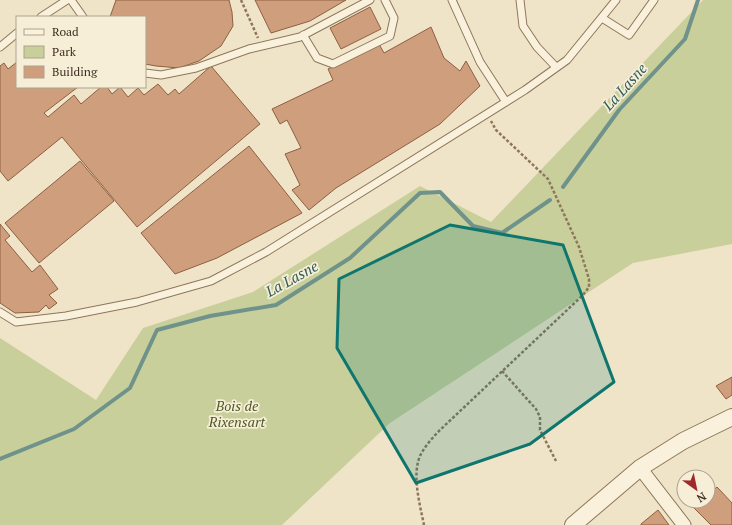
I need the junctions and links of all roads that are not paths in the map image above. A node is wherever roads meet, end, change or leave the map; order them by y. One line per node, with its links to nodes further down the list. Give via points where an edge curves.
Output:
1 (67, 0): 9 (lane)
2 (71, 0): 10 (lane)
3 (370, 0): 13 (lane)
4 (385, 0): 13 (lane, via 394,18 390,36 333,64 317,58)
5 (452, 0): 17 (lane, via 480,62)
6 (520, 0): 15 (lane, via 523,26)
7 (616, 0): 11 (lane)
8 (654, 0): 11 (lane, via 629,35)
9 (43, 16)
10 (82, 16)
11 (602, 18): 15 (lane, via 567,60)
12 (16, 34): 14 (lane)
13 (303, 35): 16 (lane, via 196,68 161,75)
14 (0, 47)
15 (556, 68): 17 (lane)
16 (146, 73)
17 (506, 102): 18 (lane, via 266,252 210,281 137,302 66,316 16,322)
18 (0, 312)
19 (732, 417): 20 (street)
20 (640, 468): 21 (street); 22 (street)
21 (573, 525)
22 (684, 525)

